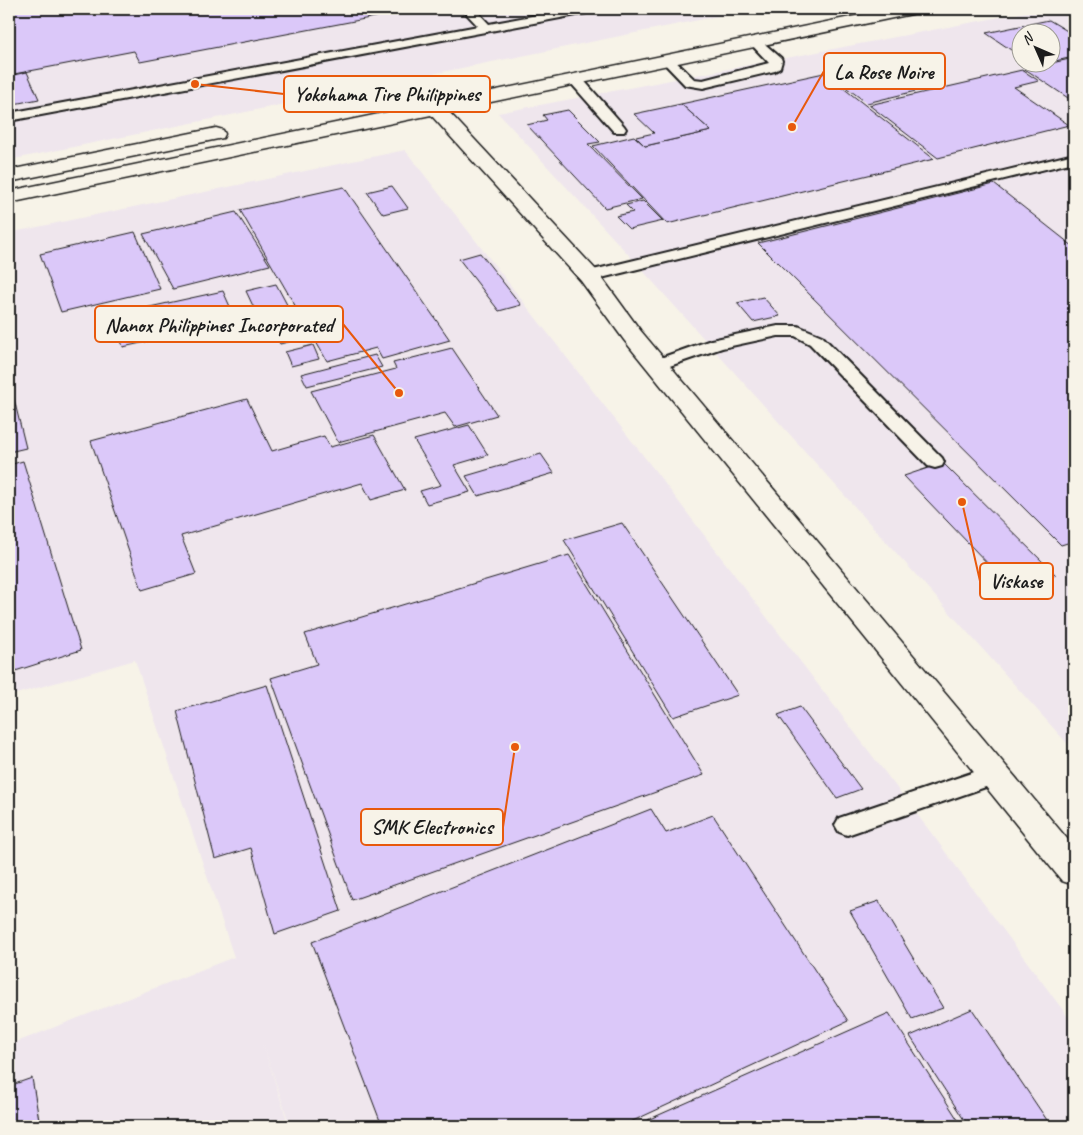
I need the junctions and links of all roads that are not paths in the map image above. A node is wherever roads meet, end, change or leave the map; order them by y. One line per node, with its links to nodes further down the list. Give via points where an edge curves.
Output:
1 (468, 9): 6 (lane)
2 (587, 9): 6 (lane)
3 (830, 9): 5 (street)
4 (912, 9): 7 (street)
5 (761, 23)
6 (487, 28): 11 (lane)
7 (754, 42): 8 (street); 8 (lane, via 776,60 776,65 703,84 690,82)
8 (667, 60): 9 (street)
9 (575, 79): 10 (street); 12 (lane)
10 (423, 96): 16 (street); 17 (street)
11 (9, 117)
12 (619, 129)
13 (234, 130): 15 (street)
14 (1074, 158): 17 (lane)
15 (9, 176)
16 (9, 197)
17 (589, 276): 18 (street)
18 (658, 365): 19 (lane, via 717,344 778,331 798,331 816,340); 20 (street)
19 (935, 462)
20 (995, 774): 21 (lane); 22 (street)
21 (847, 825)
22 (1074, 871)

